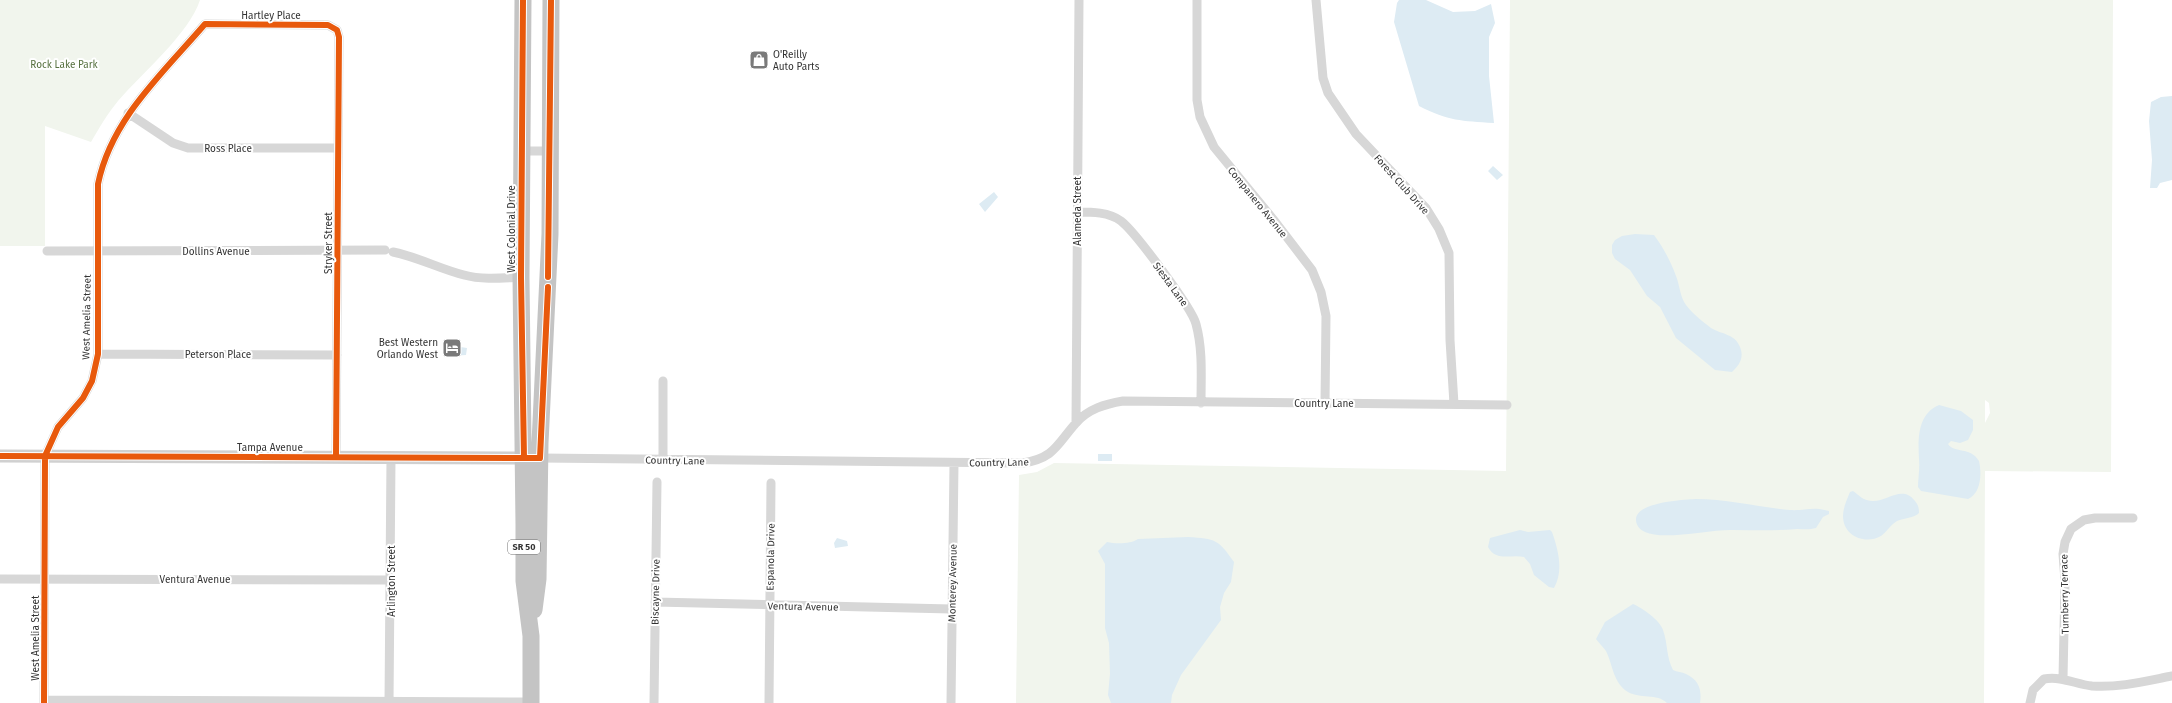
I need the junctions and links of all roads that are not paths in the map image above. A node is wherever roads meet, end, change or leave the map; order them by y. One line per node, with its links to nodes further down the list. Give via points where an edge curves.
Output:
1 (523, 0): 10 (highway, West Colonial Drive / SR 50)
2 (551, 0): 11 (highway, West Colonial Drive / SR 50)
3 (1079, 0): 12 (street, Alameda Street)
4 (1197, 0): 21 (street, Companero Avenue, via 1196,100 1200,117 1214,147 1307,264 1321,292 1326,316)
5 (1316, 0): 22 (street, Forest Club Drive, via 1323,78 1328,94 1356,134 1426,208 1439,229 1449,253)
6 (205, 24): 7 (street, Hartley Place, via 328,25); 8 (street, West Amelia Street)
7 (337, 30): 9 (street, Stryker Street)
8 (128, 113): 9 (street, Ross Place, via 173,144 188,148); 14 (street, West Amelia Street, via 111,140 102,163 98,184)
9 (338, 148): 15 (street, Stryker Street)
10 (521, 151): 11 (street); 16 (highway, West Colonial Drive / SR 50)
11 (550, 151): 29 (highway, West Colonial Drive / SR 50, via 549,261)
12 (1077, 212): 20 (street, Siesta Lane, via 1100,212 1121,221 1185,301 1196,322 1201,347); 24 (street, Alameda Street)
13 (48, 251): 14 (street, Dollins Avenue)
14 (97, 251): 15 (street, Dollins Avenue); 17 (street, West Amelia Street)
15 (338, 251): 16 (street, Dollins Avenue, via 389,251 414,256 465,276); 18 (street, Stryker Street)
16 (521, 277): 29 (highway, West Colonial Drive / SR 50)
17 (98, 354): 18 (street, Peterson Place); 26 (street, West Amelia Street, via 92,381 83,398 58,427)
18 (337, 355): 27 (street, Stryker Street)
19 (663, 381): 30 (street)
20 (1201, 402): 21 (street, Country Lane); 24 (street, Country Lane, via 1123,401 1105,404 1089,412)
21 (1325, 403): 22 (street, Country Lane)
22 (1454, 404): 23 (street, Country Lane)
23 (1507, 405)
24 (1076, 423): 31 (street, Country Lane, via 1058,447 1048,456 1036,461)
25 (0, 456): 26 (street, Tampa Avenue)
26 (45, 456): 27 (street, Tampa Avenue); 36 (street, West Amelia Street)
27 (336, 457): 28 (street, Tampa Avenue)
28 (391, 458): 29 (street, Tampa Avenue); 37 (street, Arlington Street)
29 (532, 458): 30 (street, Country Lane); 45 (highway, West Colonial Drive / SR 50, via 538,579 531,636)
30 (663, 460): 31 (street, Country Lane)
31 (954, 463): 40 (street, Monterey Avenue)
32 (657, 482): 38 (street, Biscayne Drive)
33 (771, 483): 39 (street, Espanola Drive)
34 (2134, 518): 42 (street, Turnberry Terrace, via 2095,518 2084,520 2071,528 2062,554 2065,581)
35 (0, 579): 36 (street, Ventura Avenue)
36 (45, 579): 37 (street, Ventura Avenue); 43 (street, West Amelia Street)
37 (391, 580): 44 (street, Arlington Street)
38 (655, 602): 39 (street, Ventura Avenue); 46 (street, Biscayne Drive)
39 (769, 606): 40 (street, Ventura Avenue); 47 (street, Espanola Drive)
40 (951, 609): 48 (street, Monterey Avenue)
41 (2172, 676): 42 (street, via 2133,684 2093,686)
42 (2063, 678): 49 (street, via 2044,679 2034,690)
43 (44, 701): 44 (street)
44 (389, 701): 45 (street)
45 (531, 702)
46 (654, 703)
47 (769, 703)
48 (951, 703)
49 (2030, 703)

